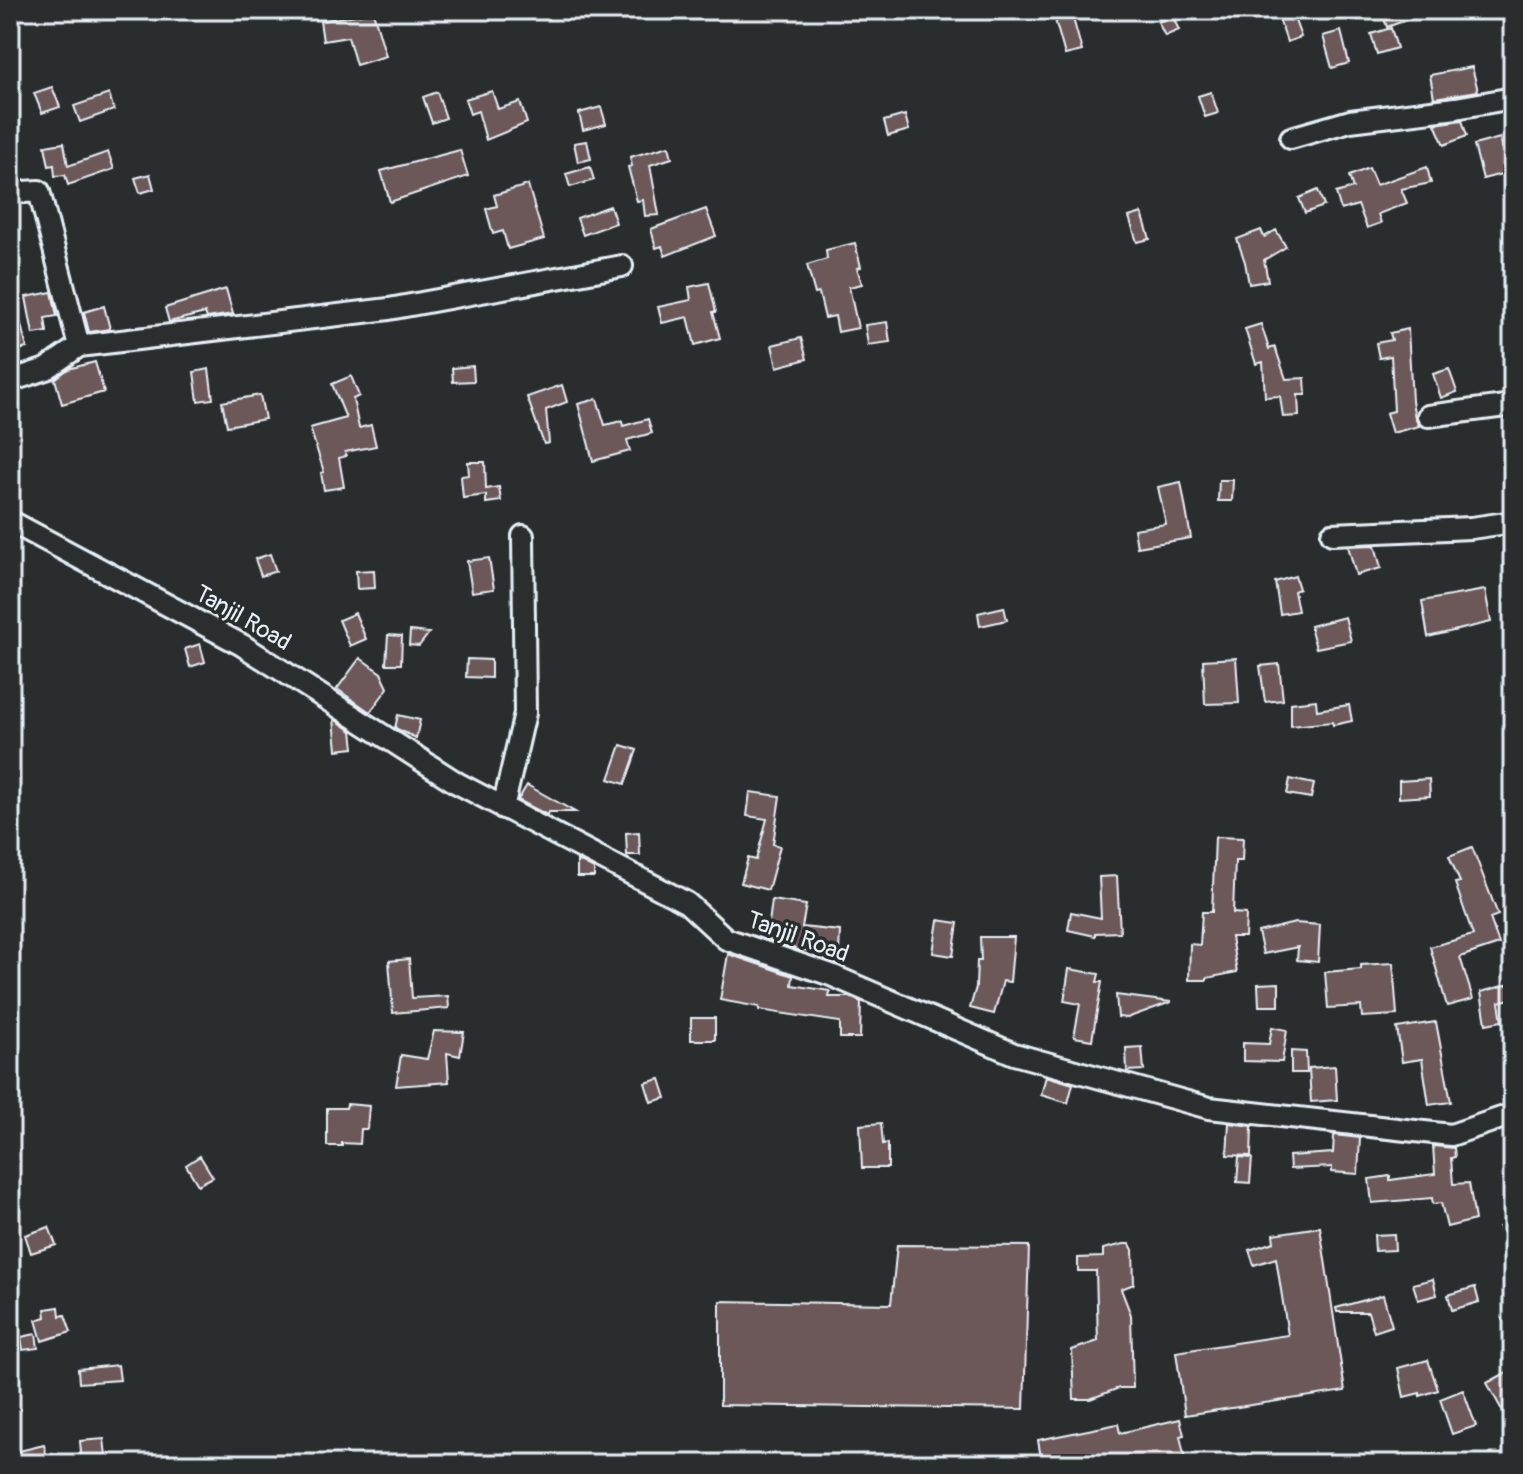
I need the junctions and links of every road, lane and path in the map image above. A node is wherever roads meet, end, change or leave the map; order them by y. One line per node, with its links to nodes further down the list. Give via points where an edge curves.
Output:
1 (1513, 98): 2 (street, via 1350,121)
2 (1291, 138)
3 (10, 193): 5 (street, via 39,191)
4 (622, 266): 5 (street, via 389,309)
5 (79, 346): 6 (street, via 46,369)
6 (10, 381)
7 (1513, 405): 8 (street)
8 (1428, 416)
9 (10, 521): 13 (street, Tanjil Road, via 242,645)
10 (1513, 522): 11 (street)
11 (1332, 534)
12 (523, 536): 13 (street, via 525,713)
13 (503, 808): 14 (street, Tanjil Road, via 687,903 726,939 831,975 1014,1054 1209,1108 1451,1135)
14 (1513, 1114)

